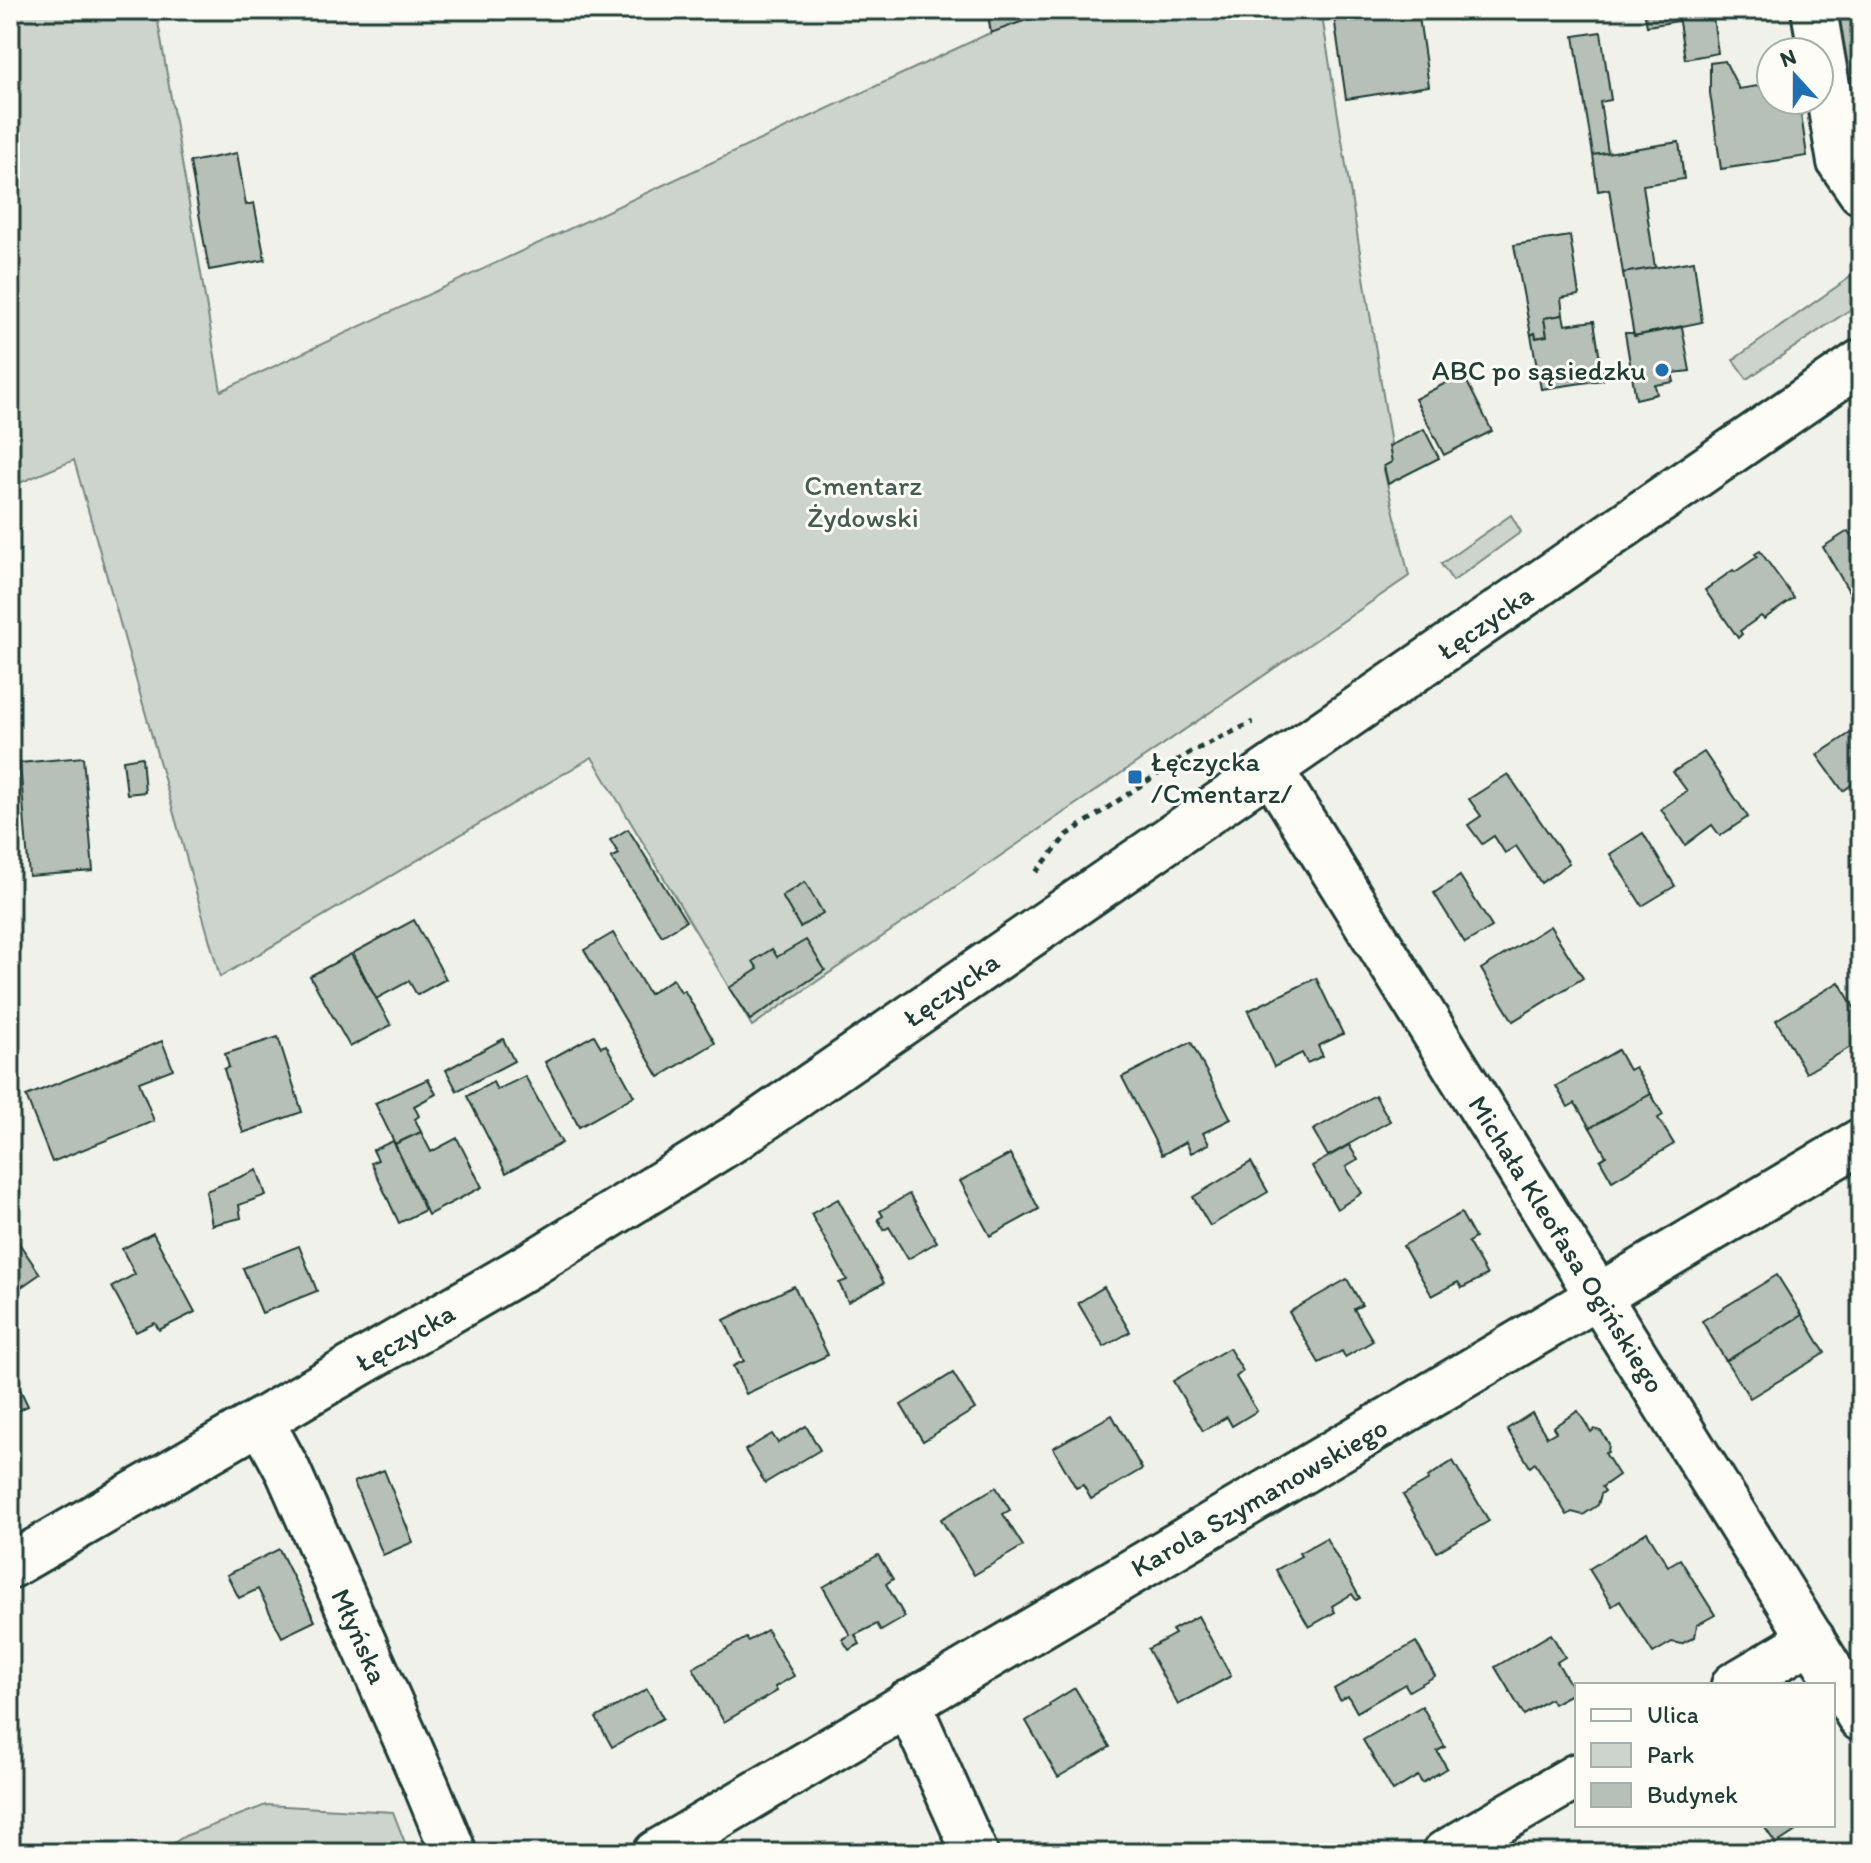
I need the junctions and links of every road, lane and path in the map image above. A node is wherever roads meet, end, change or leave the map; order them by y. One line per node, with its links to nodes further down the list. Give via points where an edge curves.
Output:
1 (1814, 10): 2 (street, via 1840,162)
2 (1861, 192)
3 (1861, 362): 5 (street, Łęczycka)
4 (1254, 722): 6 (path, via 1189,753 1067,835)
5 (1271, 770): 8 (street, Michała Kleofasa Ogińskiego); 9 (street, Łęczycka, via 737,1137)
6 (1027, 884)
7 (1861, 1141): 8 (street, Karola Szymanowskiego)
8 (1600, 1298): 11 (street, Michała Kleofasa Ogińskiego); 13 (street, Karola Szymanowskiego)
9 (261, 1421): 10 (street, Łęczycka); 16 (street, Młyńska, via 288,1471)
10 (10, 1566)
11 (1812, 1639): 12 (street); 14 (street, Michała Kleofasa Ogińskiego)
12 (1737, 1683)
13 (908, 1703): 17 (street, Karola Szymanowskiego); 18 (street)
14 (1861, 1719)
15 (1575, 1777): 19 (street)
16 (454, 1853)
17 (656, 1853)
18 (975, 1853)
19 (1445, 1853)

